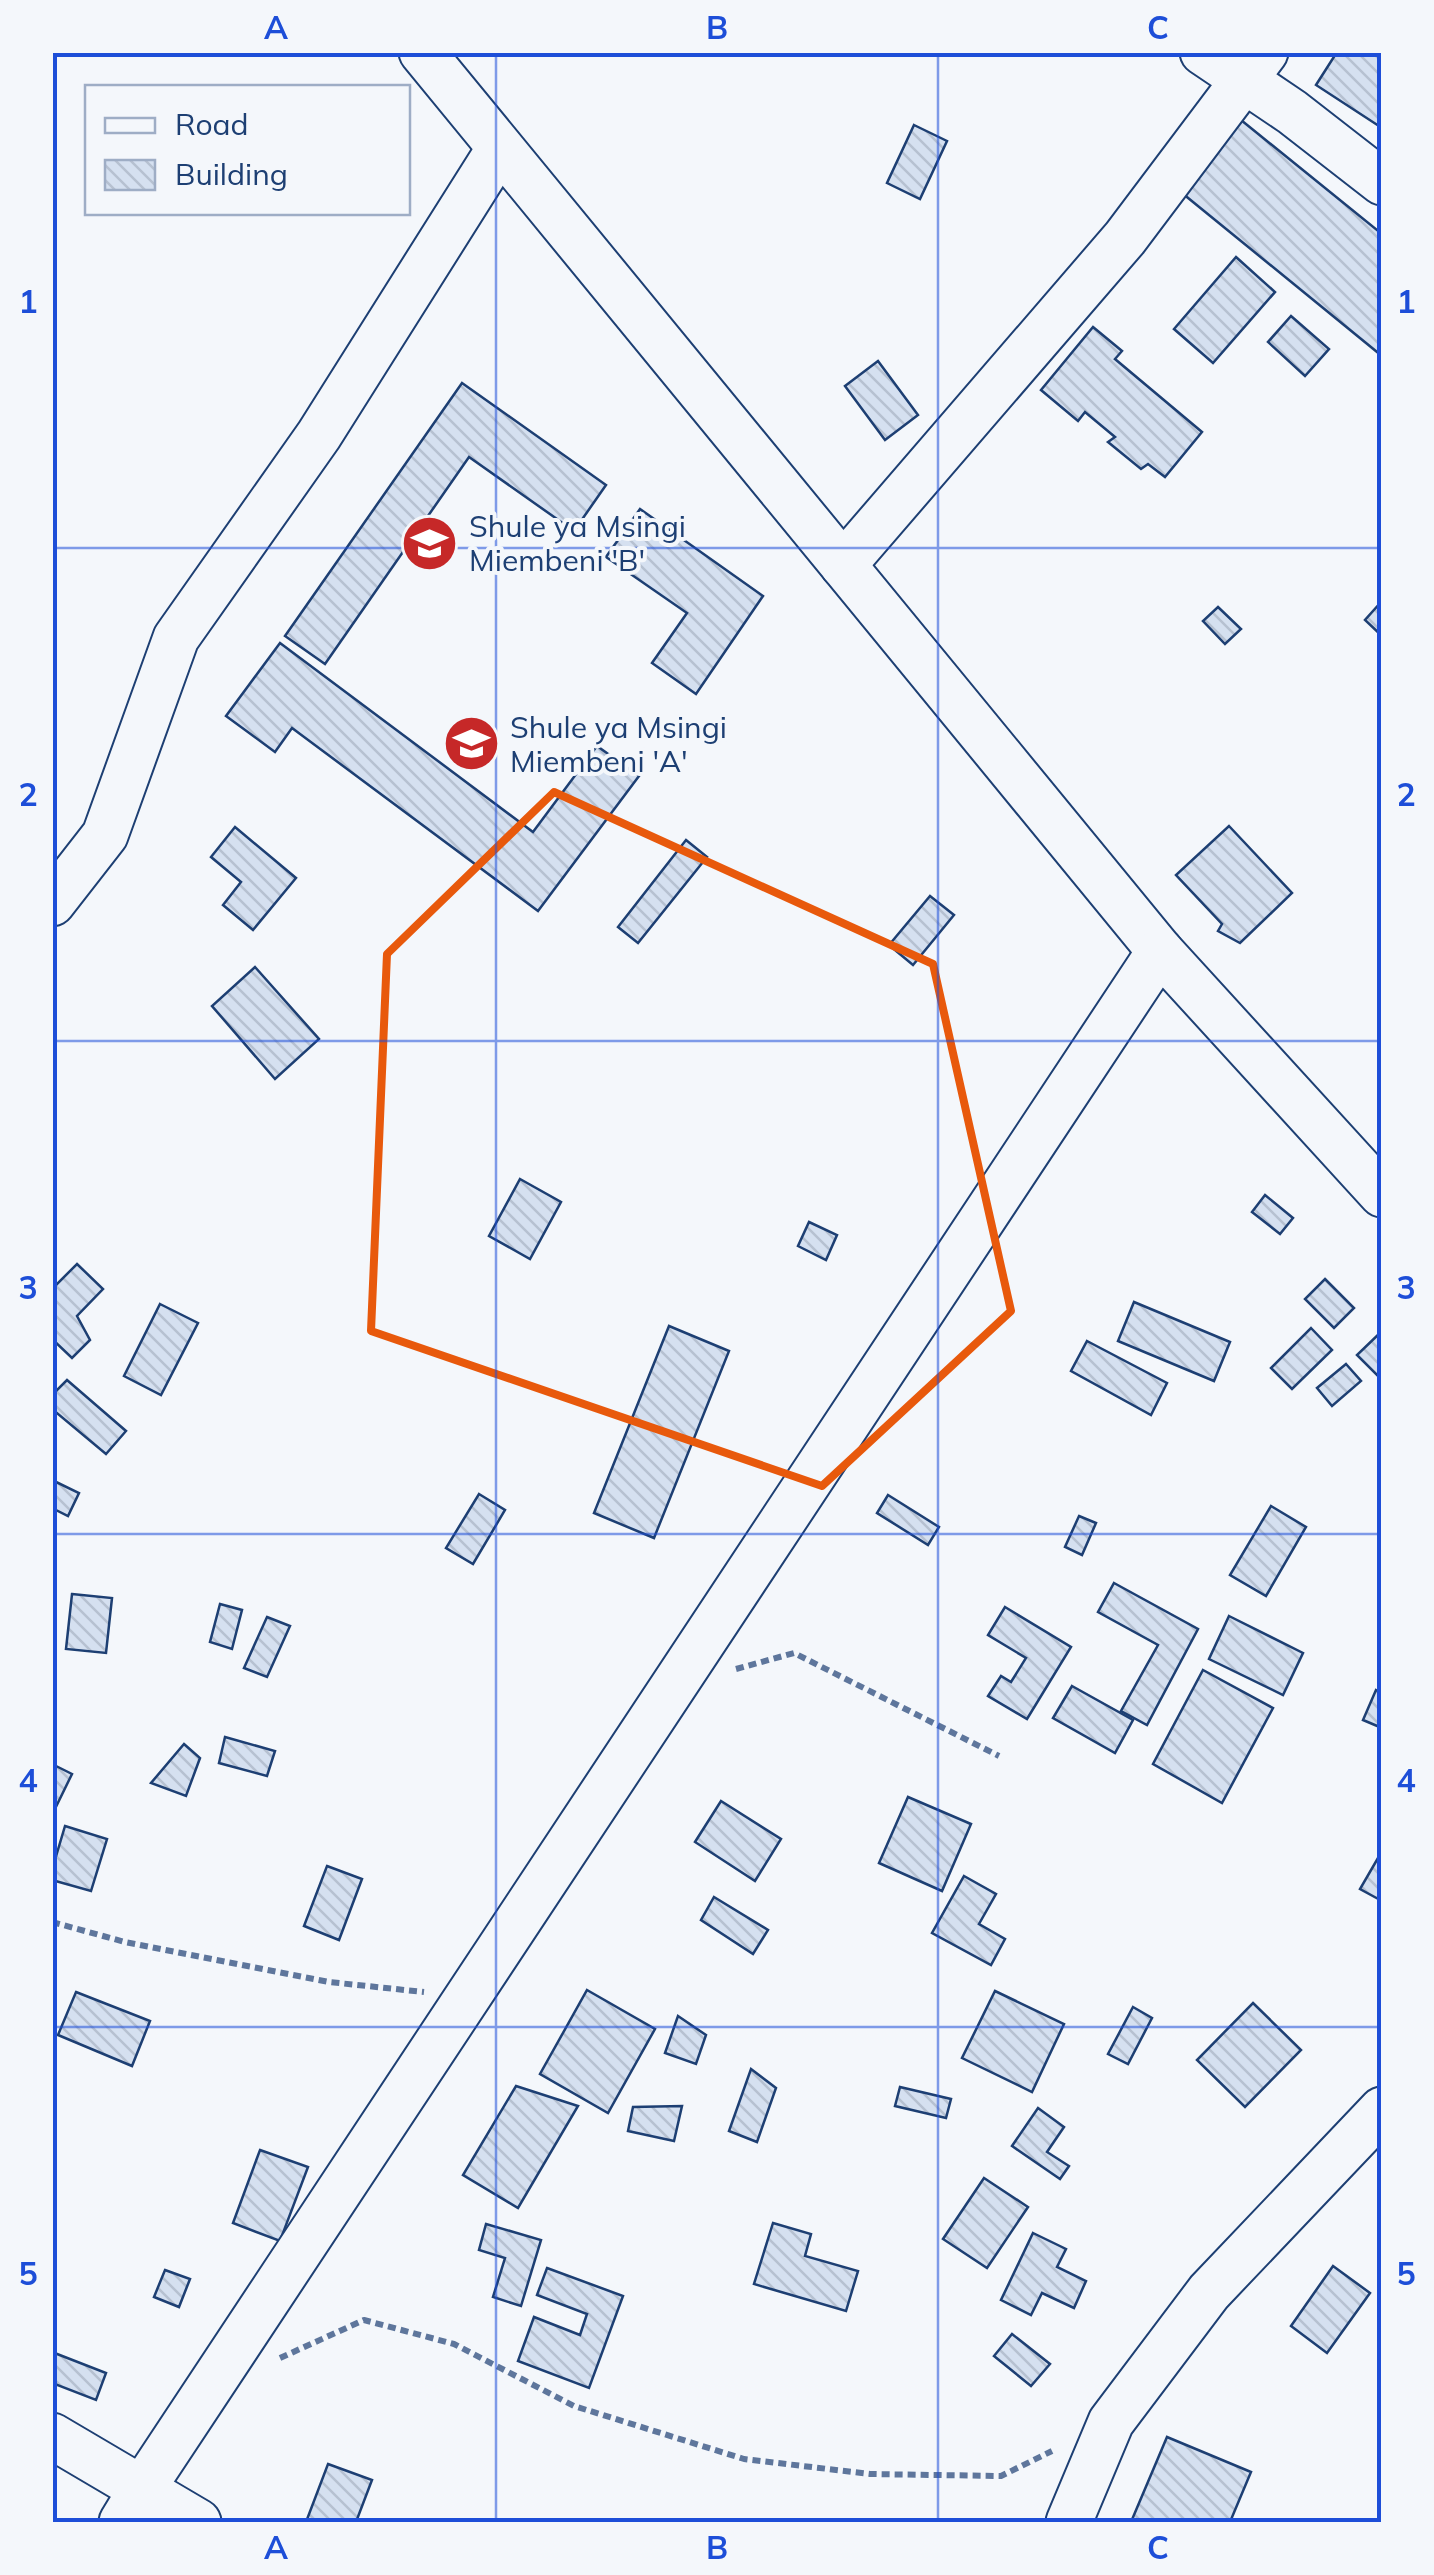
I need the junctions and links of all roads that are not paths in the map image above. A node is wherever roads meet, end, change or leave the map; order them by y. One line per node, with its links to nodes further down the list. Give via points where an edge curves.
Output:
1 (422, 52): 4 (street)
2 (1204, 52): 3 (street)
3 (1255, 66): 5 (street, via 1292,112); 6 (street, via 1125,238)
4 (500, 148): 6 (street); 7 (street, via 319,435 176,638 105,835)
5 (1382, 182)
6 (842, 565): 8 (street)
7 (52, 902)
8 (1160, 951): 9 (street); 12 (street)
9 (1382, 1194)
10 (1382, 2110): 14 (street, via 1209,2292 1111,2422)
11 (52, 2436): 12 (street)
12 (132, 2506): 13 (street)
13 (198, 2522)
14 (1068, 2522)

